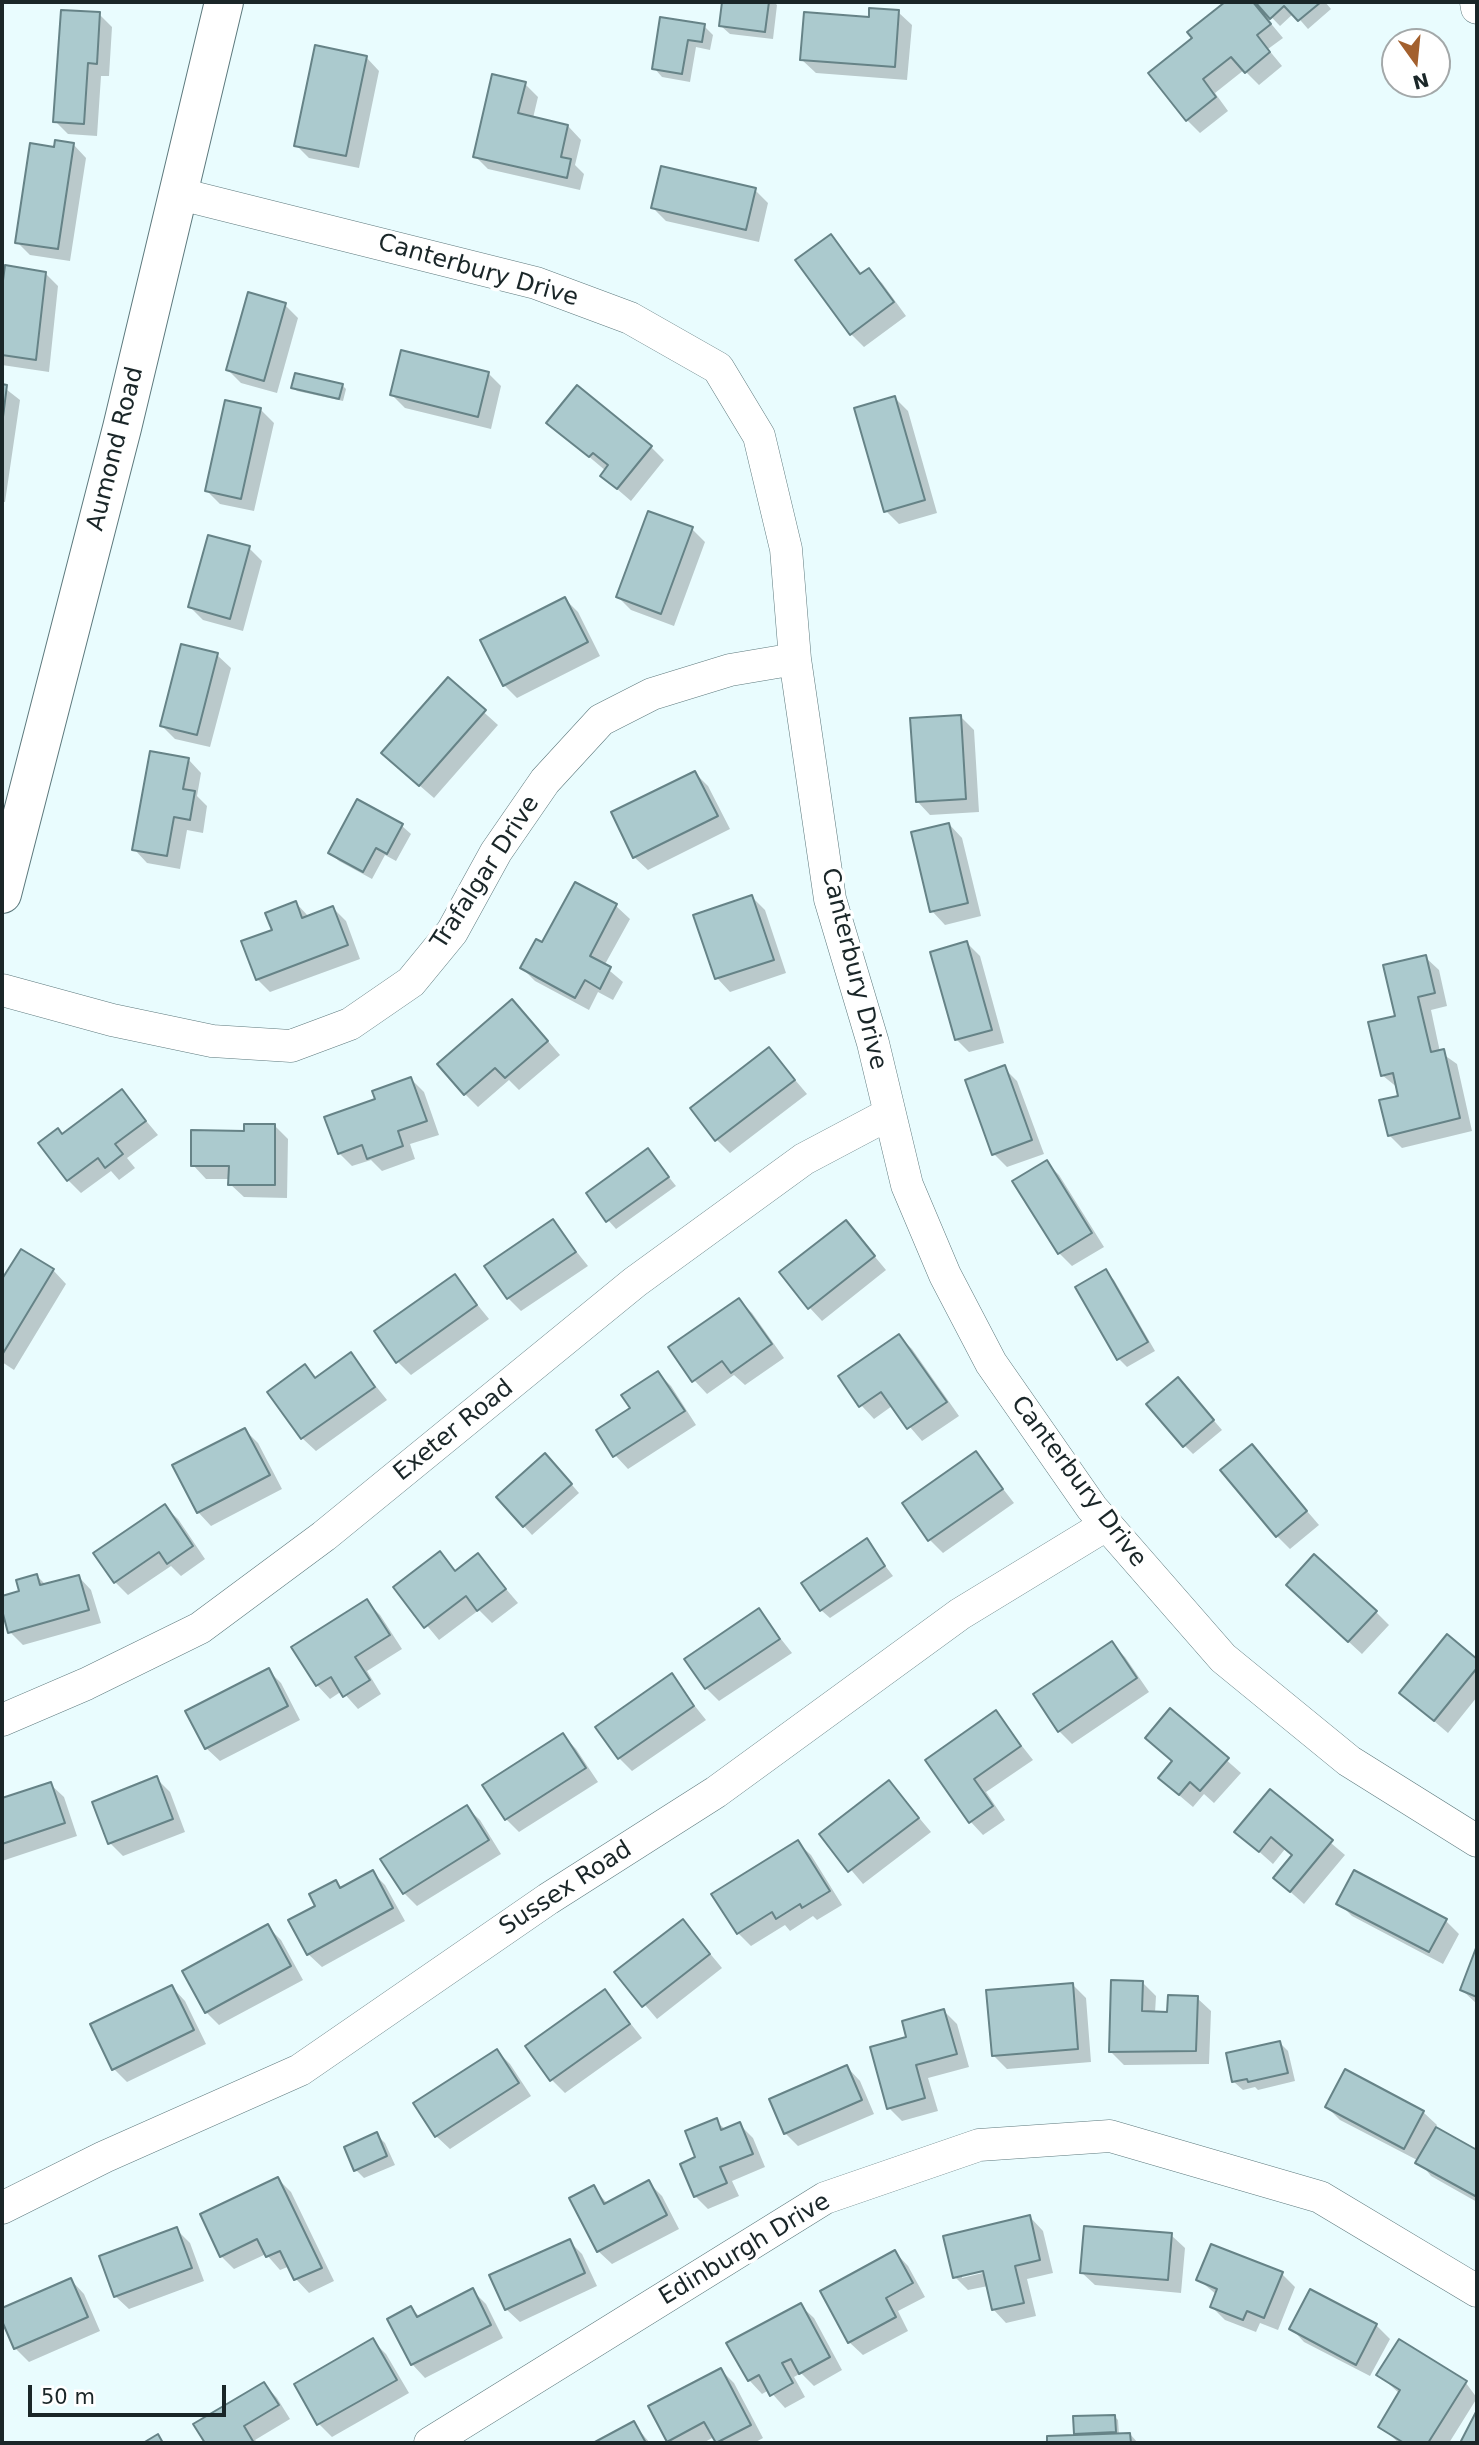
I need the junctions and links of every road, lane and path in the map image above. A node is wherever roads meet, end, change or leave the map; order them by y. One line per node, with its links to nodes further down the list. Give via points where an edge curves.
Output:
1 (224, 2): 4 (street, Aumond Road)
2 (1476, 2): 3 (street)
3 (1477, 8)
4 (176, 193): 5 (street, Canterbury Drive, via 536,282 630,318 718,368 759,436 786,549); 6 (street, Aumond Road, via 122,428)
5 (795, 659): 7 (street, Trafalgar Drive, via 730,670 652,694 601,720 545,781 496,852 452,932 411,982 350,1024 291,1046 212,1041); 8 (street, Canterbury Drive, via 830,899)
6 (2, 894)
7 (2, 990)
8 (890, 1114): 9 (street, Canterbury Drive, via 907,1185 945,1275 991,1363); 10 (street, Exeter Road, via 804,1158 635,1282 324,1536 200,1628)
9 (1106, 1525): 11 (street, Canterbury Drive, via 1223,1658 1349,1760); 12 (street, Sussex Road, via 960,1614 716,1792 548,1899 300,2070)
10 (2, 1720)
11 (1477, 1842)
12 (2, 2208)
13 (1477, 2291): 14 (street, Edinburgh Drive, via 1320,2197 1110,2136 979,2145 825,2198)
14 (430, 2443)

